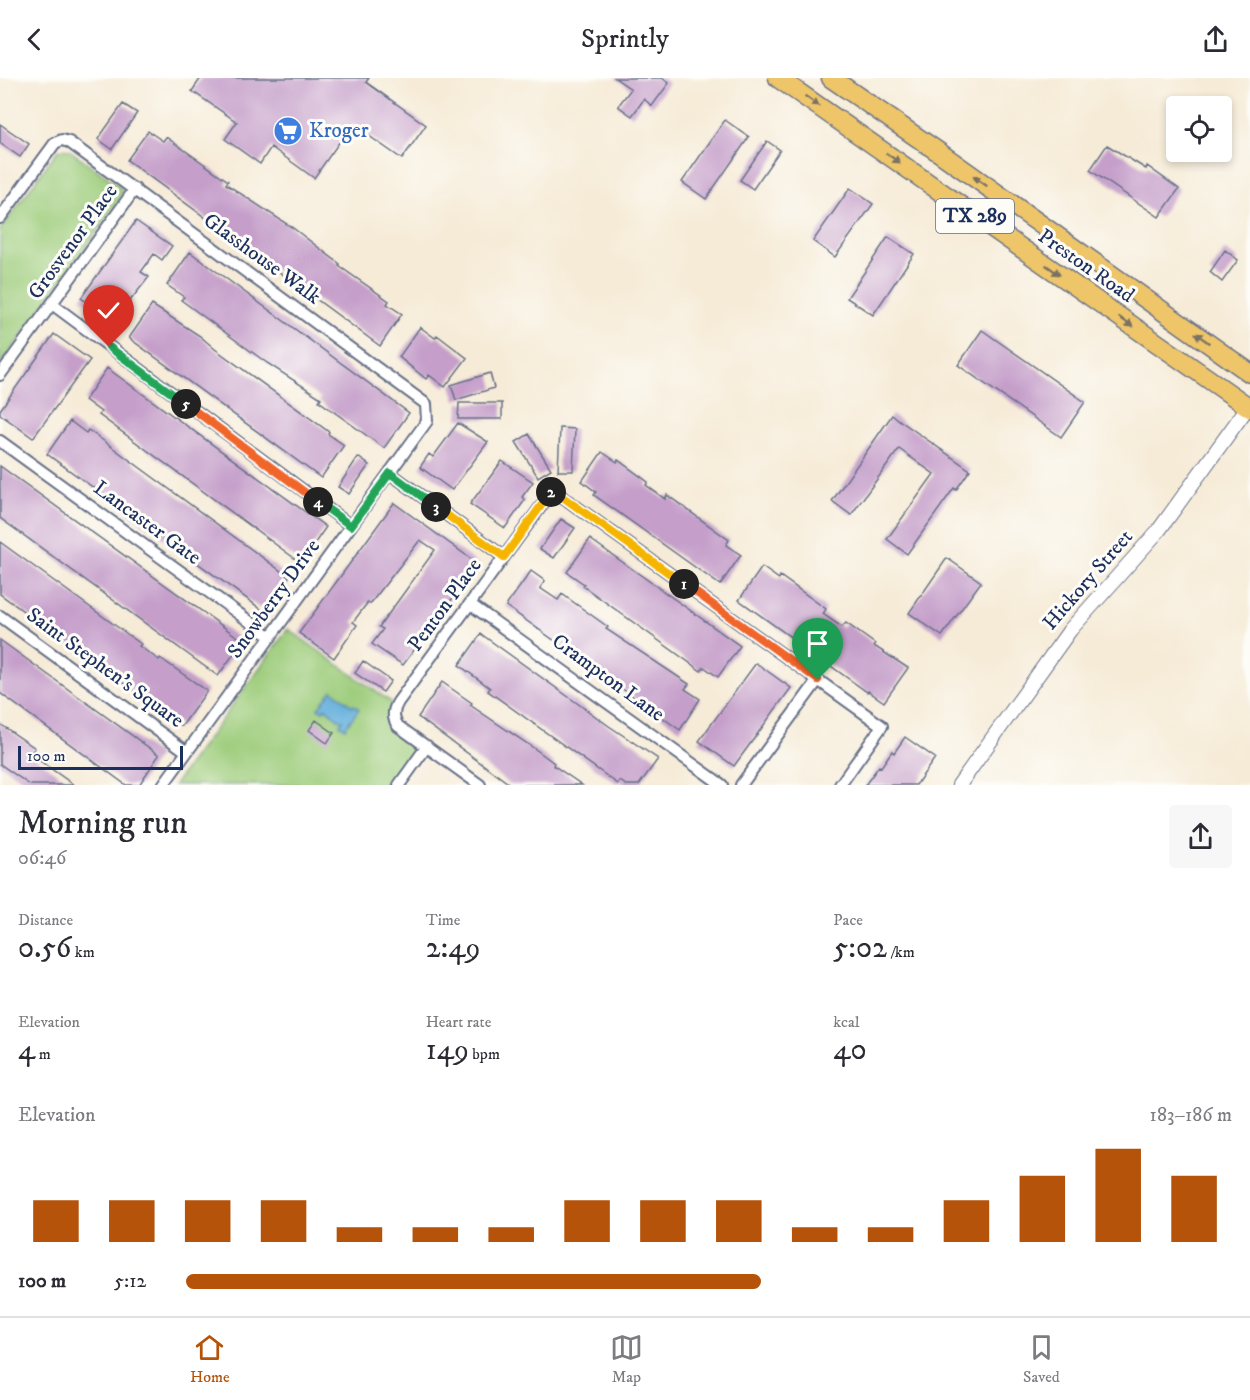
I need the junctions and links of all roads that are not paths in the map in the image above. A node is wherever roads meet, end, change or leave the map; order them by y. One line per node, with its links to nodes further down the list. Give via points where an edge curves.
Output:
1 (778, 78): 9 (main road, Preston Road / TX 289, one-way to 9)
2 (831, 78): 6 (main road, Preston Road / TX 289, one-way to 2)
3 (135, 189): 4 (street, Glasshouse Walk, via 62,140 55,143); 5 (street, Grosvenor Place); 8 (street, Glasshouse Walk)
4 (0, 218)
5 (52, 304): 7 (street, Grosvenor Place); 12 (street)
6 (1250, 373)
7 (0, 375)
8 (426, 404): 11 (street, Snowberry Drive, via 428,421)
9 (1249, 406): 26 (street, Hickory Street, via 1159,530 1070,630)
10 (0, 441): 16 (street, Lancaster Gate)
11 (390, 473): 12 (street, Snowberry Drive); 13 (street)
12 (351, 526): 16 (street, Snowberry Drive)
13 (504, 557): 14 (street, Penton Place); 17 (street, Penton Place, via 553,490)
14 (470, 604): 18 (street, Penton Place, via 397,704 394,716 398,726); 23 (street, Crampton Lane)
15 (0, 616): 19 (street, Saint Stephen's Square)
16 (270, 637): 19 (street, Snowberry Drive)
17 (818, 680): 24 (street); 25 (street, via 882,726)
18 (427, 746): 21 (street); 22 (street)
19 (187, 752): 20 (street, Snowberry Drive)
20 (164, 785)
21 (399, 785)
22 (480, 785)
23 (722, 785)
24 (741, 785)
25 (840, 785)
26 (959, 785)

